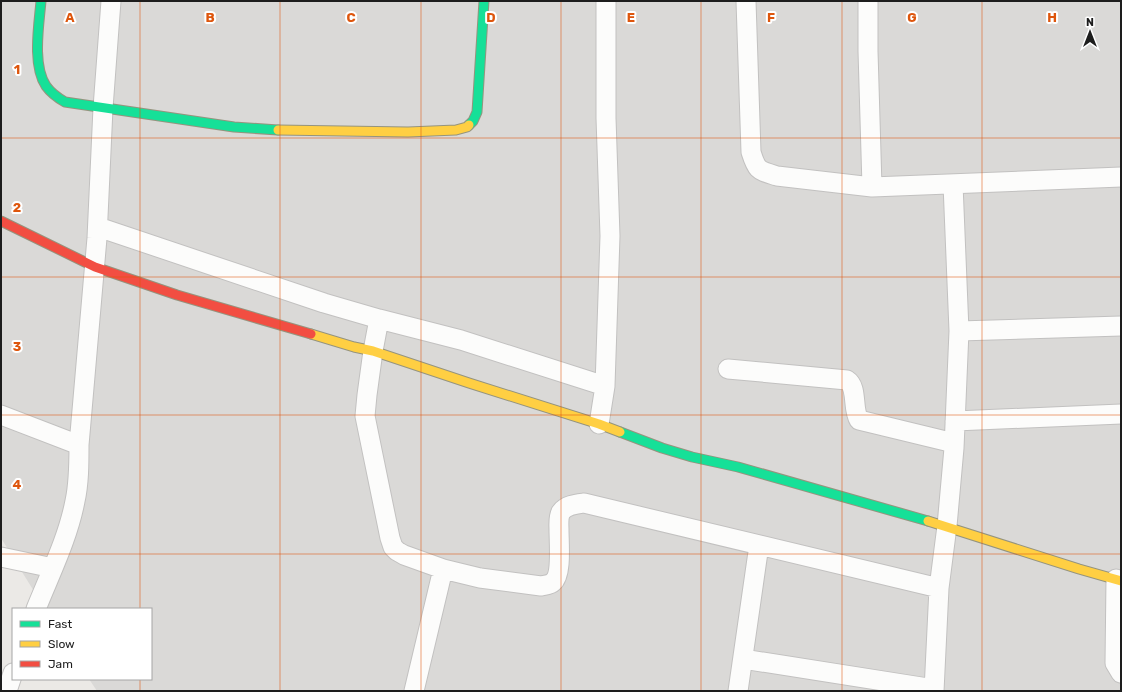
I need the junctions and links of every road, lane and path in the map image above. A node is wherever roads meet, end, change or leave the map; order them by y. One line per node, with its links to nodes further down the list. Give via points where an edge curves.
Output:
1 (41, 1): 7 (street, via 38,60 41,77 52,94 65,102)
2 (111, 1): 7 (street)
3 (484, 1): 7 (street, via 477,112 467,127 456,130 408,132 280,130 234,127)
4 (606, 1): 17 (street, via 610,236)
5 (746, 1): 10 (street, via 751,152 755,165 762,172 776,176)
6 (868, 1): 10 (street)
7 (103, 108): 12 (street)
8 (1121, 177): 9 (street)
9 (954, 184): 10 (street); 14 (street)
10 (872, 187)
11 (1, 221): 12 (street)
12 (96, 247): 15 (street, via 324,302); 15 (street, via 177,295 354,347); 22 (street)
13 (1121, 326): 14 (street)
14 (959, 331): 20 (street)
15 (376, 336): 17 (street, via 462,381); 17 (street, via 461,340); 27 (street, via 365,416 390,538 397,551)
16 (728, 369): 21 (street, via 847,380 852,385 859,420)
17 (602, 404): 23 (street, via 662,448)
18 (1121, 414): 20 (street)
19 (1, 415): 22 (street)
20 (955, 421): 21 (street)
21 (954, 443): 23 (street)
22 (79, 445): 26 (street, via 75,501 66,535)
23 (947, 526): 28 (street); 29 (street)
24 (759, 546): 27 (street, via 584,503 573,504 561,512 558,576 549,584 541,586 480,578); 29 (street); 31 (street)
25 (1, 557): 26 (street)
26 (53, 568): 30 (street)
27 (443, 569): 38 (street)
28 (1118, 580): 34 (street, via 1116,663)
29 (939, 588): 36 (street)
30 (36, 608)
31 (743, 659): 36 (street); 39 (street)
32 (1, 672): 33 (street)
33 (12, 673)
34 (1121, 673)
35 (12, 676): 37 (street)
36 (934, 690)
37 (7, 691)
38 (414, 691)
39 (738, 691)

